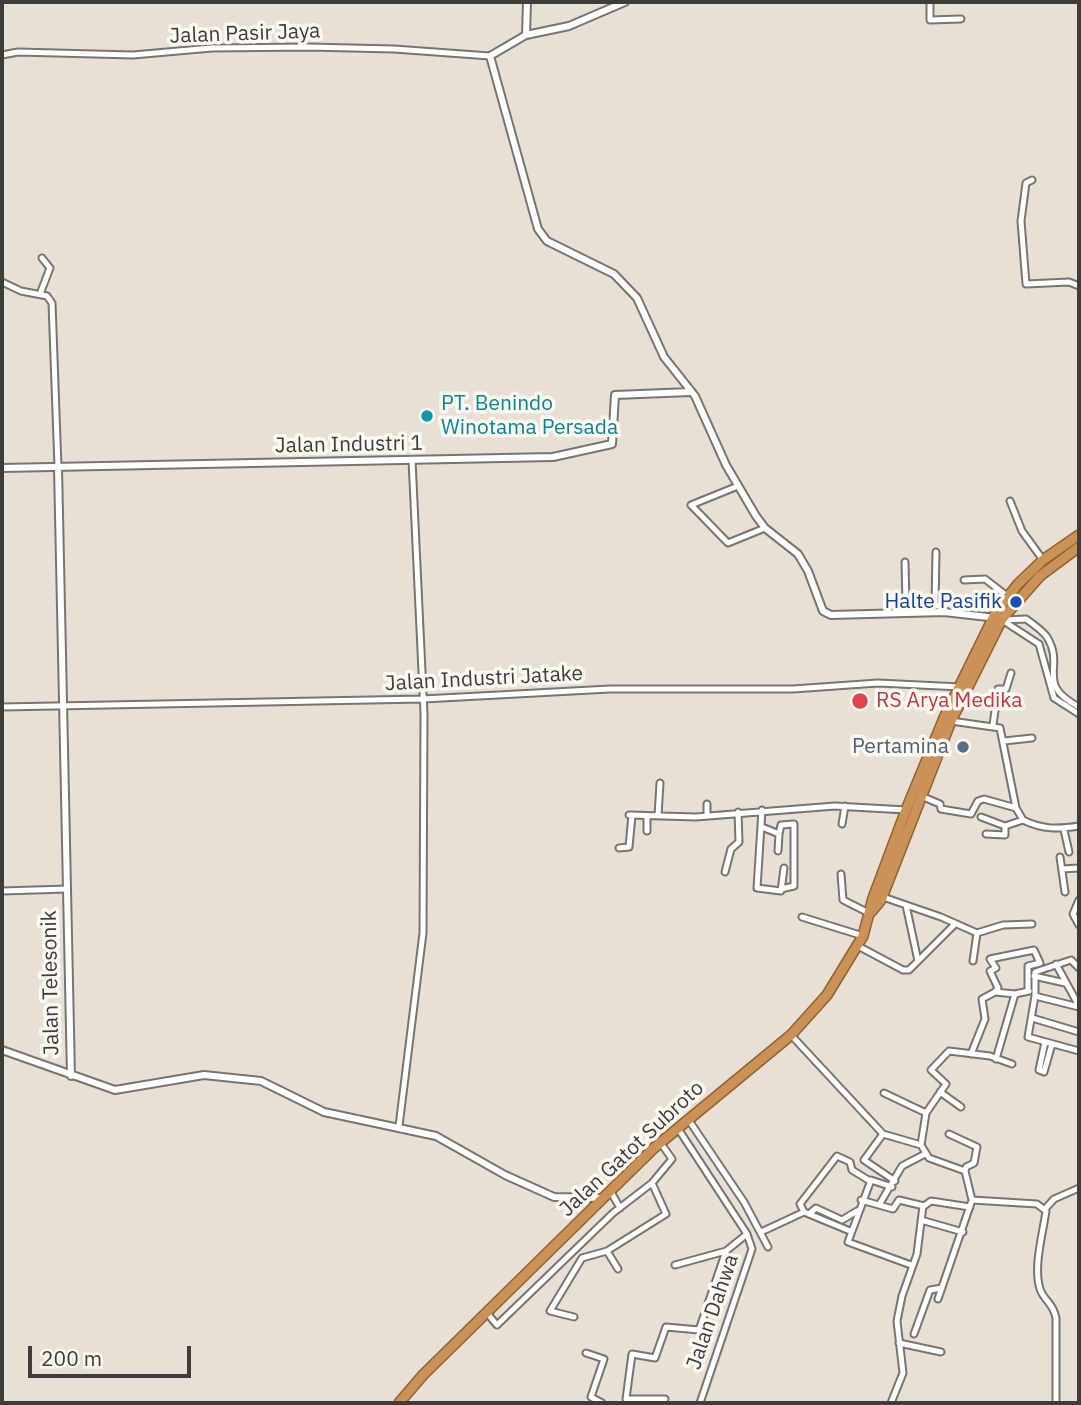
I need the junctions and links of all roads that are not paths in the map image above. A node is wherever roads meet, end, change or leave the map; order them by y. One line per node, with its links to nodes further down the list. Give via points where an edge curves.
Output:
1 (527, 2): 5 (street)
2 (625, 2): 5 (street, via 569,26)
3 (930, 2): 4 (street, via 930,20)
4 (961, 19)
5 (526, 35): 7 (street)
6 (2, 55): 7 (street, Jalan Pasir Jaya, via 308,47)
7 (490, 56): 13 (street, via 538,229 547,240 599,264 630,288 664,357)
8 (1032, 180): 11 (street, via 1026,183 1021,205 1026,284 1069,282)
9 (42, 258): 12 (street, via 50,268)
10 (2, 282): 12 (street)
11 (1079, 286)
12 (40, 294): 15 (street, via 52,303)
13 (690, 392): 14 (street, Jalan Industri 1, via 615,395 614,442 609,446 553,457); 17 (street)
14 (412, 460): 15 (street, Jalan Industri 1); 34 (street)
15 (58, 467): 16 (street, Jalan Industri 1); 35 (street, Jalan Telesonik)
16 (2, 468)
17 (738, 486): 19 (street); 19 (street, via 691,505 728,543)
18 (1010, 501): 23 (street)
19 (765, 528): 28 (street, via 797,554 826,613)
20 (1079, 535): 23 (highway, Jalan Gatot Subroto)
21 (1079, 547): 29 (highway, Jalan Gatot Subroto)
22 (936, 552): 27 (street)
23 (1042, 560): 26 (highway, Jalan Gatot Subroto)
24 (905, 562): 27 (street, via 905,604)
25 (964, 580): 26 (street, via 985,579)
26 (1007, 596): 29 (highway, Jalan Gatot Subroto)
27 (934, 606): 28 (street)
28 (944, 612): 29 (street)
29 (998, 618): 30 (street); 31 (street); 33 (highway, Jalan Gatot Subroto); 33 (highway, Jalan Gatot Subroto, via 974,675)
30 (1026, 619): 31 (street); 36 (street, via 1046,636 1051,647 1054,688)
31 (1019, 631): 38 (street, via 1039,644 1054,698)
32 (1011, 673): 40 (street, via 1006,689 998,689)
33 (963, 688): 34 (street, Jalan Industri Jatake, via 878,683); 39 (highway, Jalan Gatot Subroto)
34 (424, 699): 35 (street, Jalan Industri Jatake); 112 (street, via 423,933)
35 (63, 706): 37 (street, Jalan Industri Jatake); 73 (street, Jalan Telesonik)
36 (1079, 706)
37 (2, 707)
38 (1079, 714)
39 (948, 720): 40 (street); 44 (highway, Jalan Gatot Subroto); 49 (highway, Jalan Gatot Subroto)
40 (993, 725): 42 (street, via 1000,728)
41 (1032, 738): 42 (street)
42 (1004, 741): 47 (street)
43 (660, 783): 53 (street)
44 (921, 796): 47 (street, via 948,813 971,814 984,799); 77 (highway, Jalan Gatot Subroto)
45 (706, 804): 51 (street)
46 (845, 806): 48 (street); 49 (street); 56 (street)
47 (1016, 808): 55 (street)
48 (762, 810): 50 (street); 59 (street)
49 (906, 810): 80 (highway, Jalan Gatot Subroto, via 873,898)
50 (738, 812): 51 (street); 71 (street, via 739,842 731,849)
51 (707, 815): 53 (street)
52 (647, 816): 53 (street); 61 (street); 64 (street, via 630,815 629,847)
53 (658, 816)
54 (981, 817): 58 (street)
55 (1023, 820): 58 (street); 60 (street)
56 (842, 824)
57 (1079, 825): 60 (street)
58 (1005, 826): 63 (street, via 1005,835)
59 (762, 827): 62 (street); 74 (street, via 757,887)
60 (1065, 830): 66 (street)
61 (647, 831)
62 (779, 834): 65 (street); 74 (street, via 781,825 794,824 794,886)
63 (986, 834)
64 (619, 848)
65 (778, 851)
66 (1069, 852)
67 (1060, 857): 70 (street)
68 (784, 868): 74 (street)
69 (1079, 868): 70 (street)
70 (1062, 869): 76 (street)
71 (726, 872)
72 (841, 874): 80 (street, via 843,900)
73 (67, 889): 75 (street); 106 (street, Jalan Telesonik)
74 (781, 889)
75 (2, 891)
76 (1065, 891)
77 (882, 897): 79 (street); 80 (highway, Jalan Gatot Subroto)
78 (1079, 900): 84 (street, via 1073,912)
79 (906, 905): 82 (street); 88 (street)
80 (872, 913): 86 (highway, Jalan Gatot Subroto)
81 (802, 917): 86 (street)
82 (956, 924): 85 (street); 88 (street)
83 (1032, 924): 85 (street, via 1003,925)
84 (1079, 925)
85 (977, 933): 89 (street)
86 (863, 936): 87 (highway, Jalan Gatot Subroto)
87 (858, 946): 88 (street, via 903,970); 100 (highway, Jalan Gatot Subroto, via 827,995)
88 (918, 961)
89 (973, 961)
90 (1056, 964): 91 (street, via 1073,960); 92 (street); 93 (street)
91 (1079, 968)
92 (1034, 976): 93 (street); 96 (street)
93 (1066, 984): 97 (street)
94 (995, 992): 95 (street); 95 (street, via 998,988 990,971 996,968 990,959 1034,950 1040,963 1028,965 1028,991); 103 (street, via 982,999 985,1019)
95 (1015, 994): 104 (street)
96 (1035, 996): 97 (street); 98 (street)
97 (1079, 1007)
98 (1032, 1018): 99 (street); 102 (street, via 1028,1037)
99 (1079, 1032)
100 (791, 1035): 111 (highway, Jalan Gatot Subroto); 114 (street)
101 (2, 1050): 106 (street, Jalan Telesonik)
102 (1079, 1051)
103 (971, 1054): 104 (street); 108 (street, via 949,1051 932,1069 946,1084)
104 (996, 1059): 105 (street)
105 (1012, 1064)
106 (71, 1076): 112 (street, Jalan Telesonik, via 120,1091 204,1075 248,1078 307,1106)
107 (884, 1093): 110 (street)
108 (940, 1093): 109 (street); 110 (street)
109 (961, 1107)
110 (926, 1113): 117 (street)
111 (687, 1118): 113 (highway, Jalan Gatot Subroto); 135 (street)
112 (399, 1126): 124 (street, Jalan Telesonik, via 447,1140 505,1175 554,1197)
113 (677, 1127): 116 (highway, Jalan Gatot Subroto); 137 (street, Jalan Dahwa)
114 (883, 1134): 117 (street); 122 (street, via 864,1160)
115 (949, 1134): 119 (street, via 977,1147 974,1163)
116 (660, 1142): 121 (street, via 672,1159); 124 (highway, Jalan Gatot Subroto)
117 (921, 1145): 118 (street)
118 (925, 1154): 119 (street); 122 (street, via 905,1164)
119 (965, 1171): 126 (street)
120 (870, 1181): 122 (street); 125 (street); 132 (street, via 837,1156 801,1203)
121 (652, 1183): 129 (street); 139 (street, via 666,1213)
122 (893, 1184): 127 (street)
123 (1079, 1188): 130 (street, via 1054,1199)
124 (607, 1195): 129 (street); 146 (highway, Jalan Gatot Subroto)
125 (862, 1200): 127 (street); 131 (street)
126 (971, 1203): 128 (street, via 931,1200); 130 (street, via 1037,1204); 136 (street)
127 (879, 1205): 128 (street, via 893,1209 899,1200)
128 (923, 1206): 133 (street)
129 (620, 1208): 146 (street, via 497,1325)
130 (1045, 1209): 158 (street, via 1039,1282 1056,1318)
131 (857, 1211): 132 (street, via 842,1220 816,1208); 134 (street)
132 (807, 1213): 134 (street); 135 (street)
133 (920, 1220): 136 (street); 142 (street, via 917,1254)
134 (850, 1231): 142 (street, via 849,1244)
135 (761, 1232): 138 (street)
136 (963, 1232): 144 (street)
137 (747, 1234): 140 (street); 156 (street, Jalan Dahwa, via 752,1249)
138 (768, 1247)
139 (607, 1251): 143 (street); 147 (street, via 582,1258 550,1311)
140 (726, 1251): 141 (street); 153 (street, via 702,1327 693,1331 666,1328 655,1358 632,1354)
141 (675, 1265)
142 (911, 1265): 149 (street, via 899,1312)
143 (618, 1269)
144 (942, 1288): 145 (street); 148 (street, via 930,1290)
145 (938, 1299)
146 (487, 1313): 154 (highway, Jalan Gatot Subroto)
147 (574, 1317)
148 (914, 1334)
149 (899, 1343): 150 (street); 157 (street, via 904,1366)
150 (941, 1352)
151 (586, 1353): 155 (street, via 604,1359 592,1397)
152 (665, 1399): 153 (street)
153 (626, 1401)
154 (399, 1403)
155 (602, 1403)
156 (700, 1403)
157 (891, 1403)
158 (1056, 1403)

